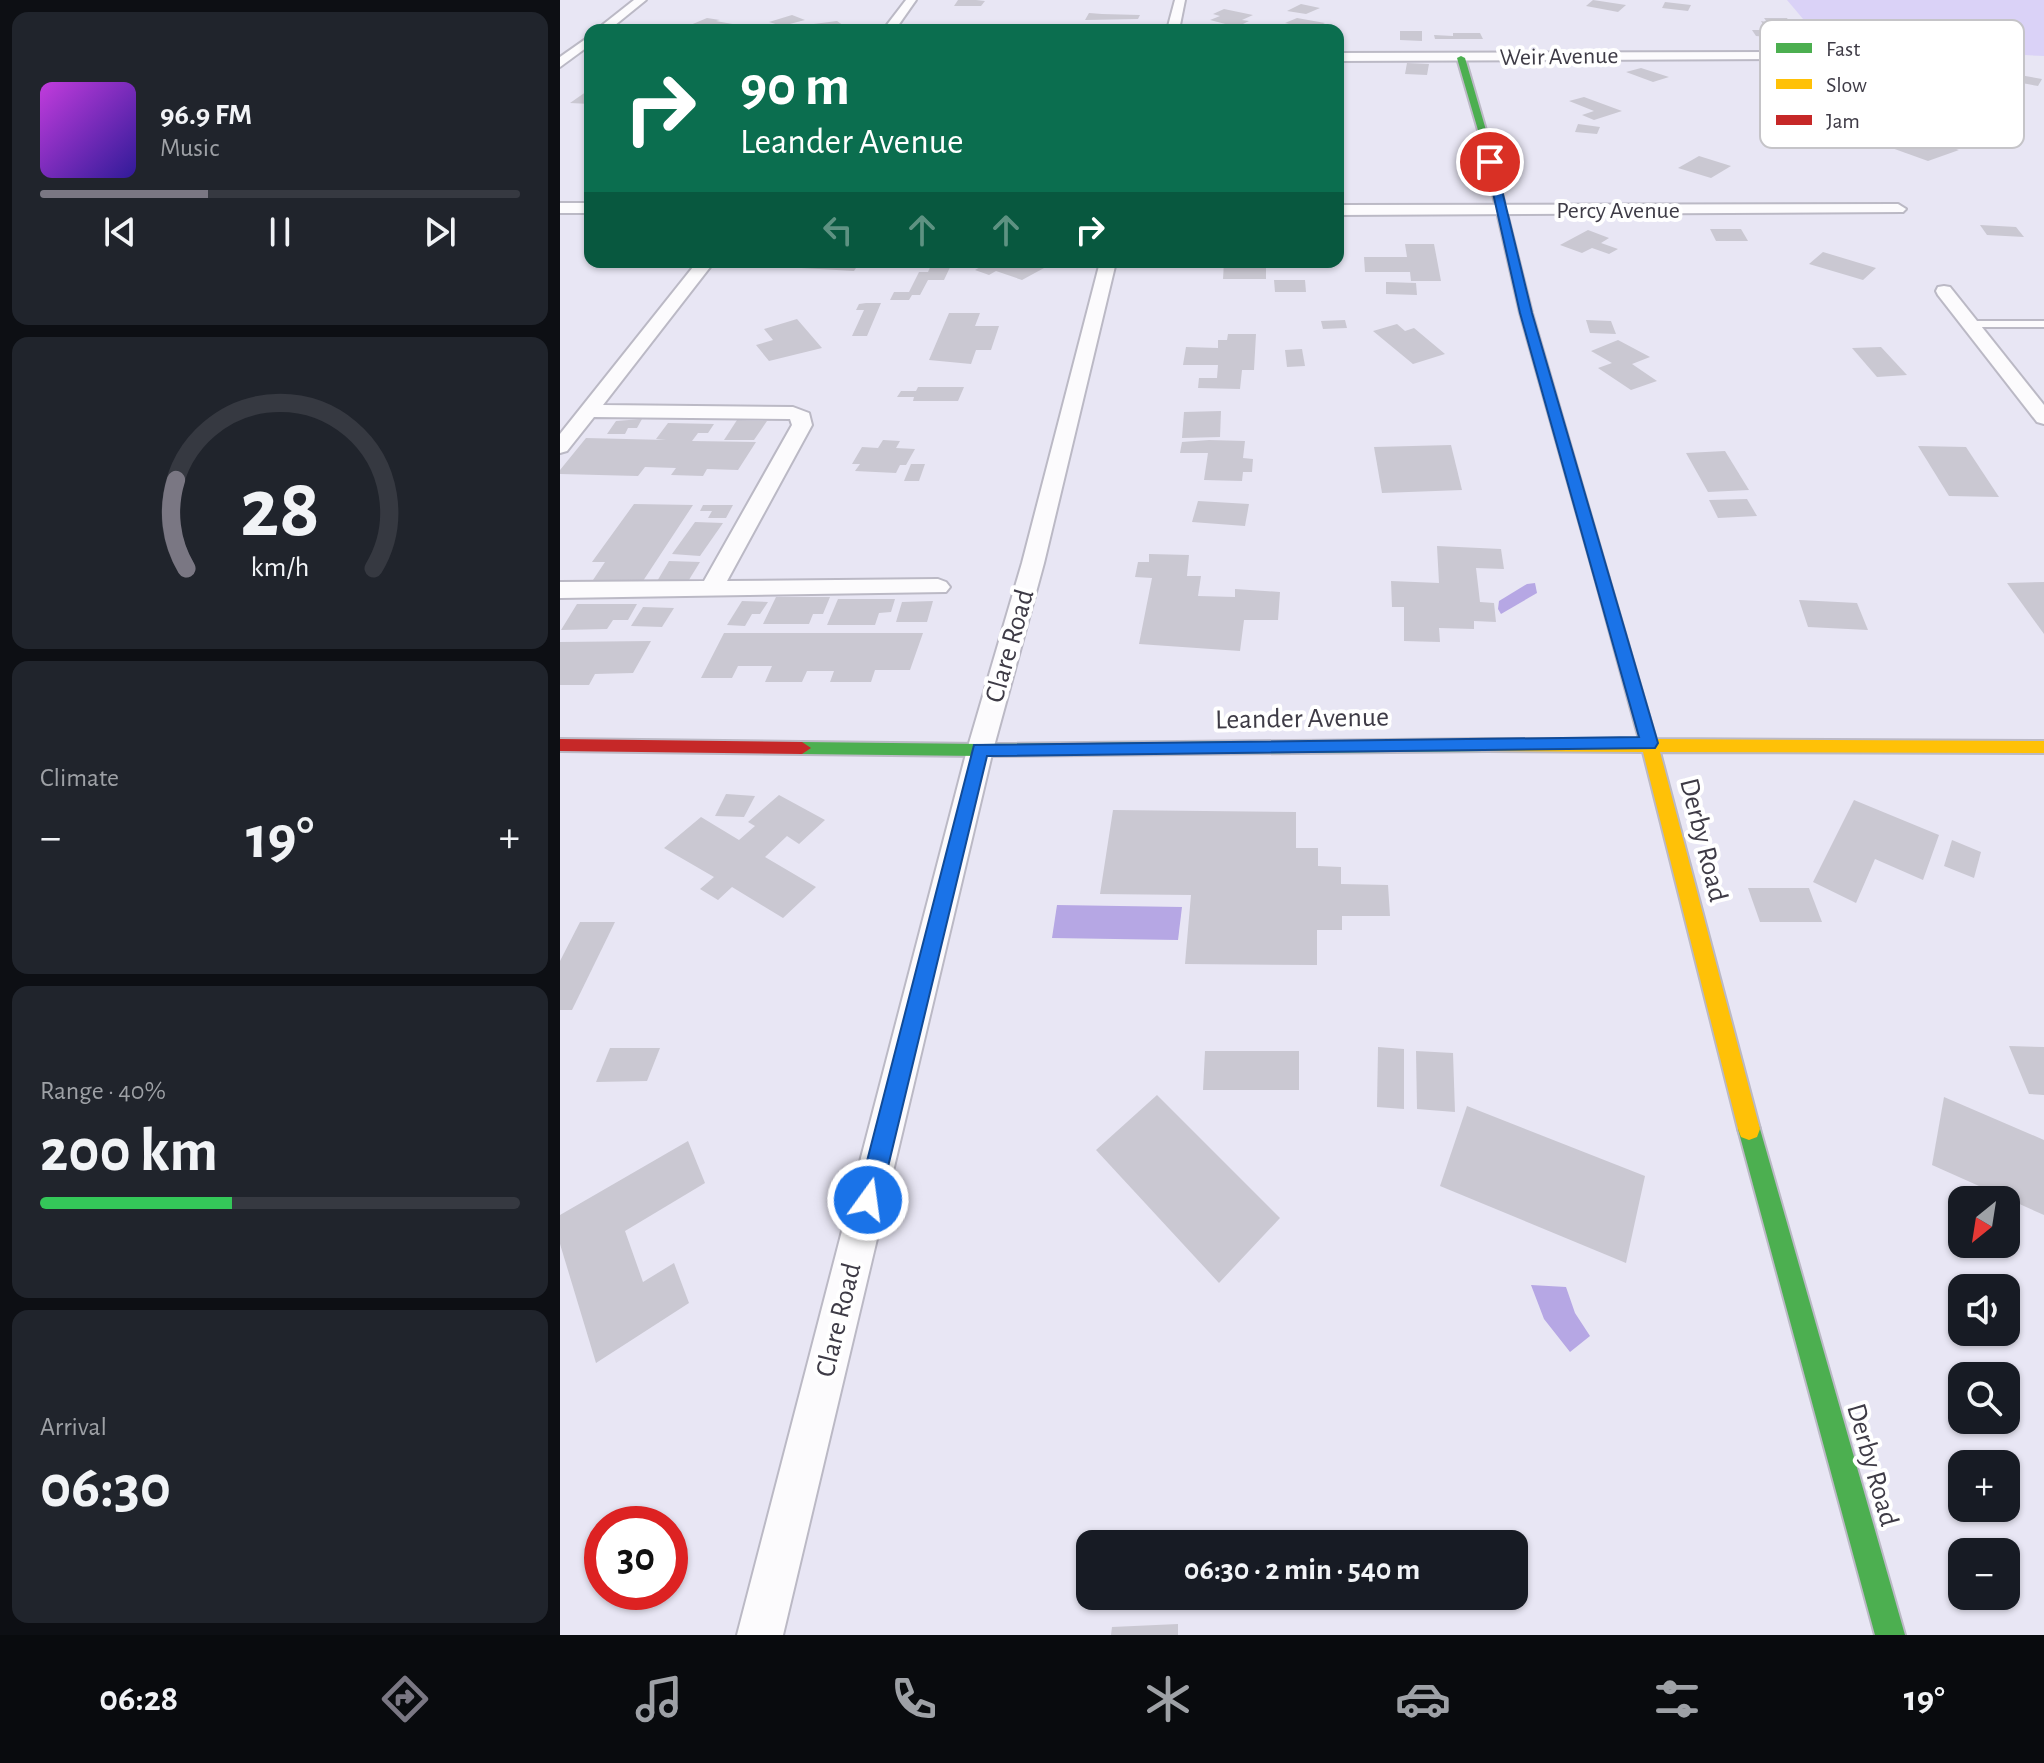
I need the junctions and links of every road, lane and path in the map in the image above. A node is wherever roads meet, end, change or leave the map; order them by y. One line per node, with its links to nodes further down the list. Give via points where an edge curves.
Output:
1 (641, 0): 4 (street)
2 (911, 0): 5 (street)
3 (1180, 0): 6 (street)
4 (610, 24)
5 (893, 24)
6 (1174, 24)
7 (584, 43): 10 (street)
8 (584, 55): 10 (street)
9 (1760, 55): 12 (street, Weir Avenue)
10 (563, 57)
11 (1344, 57): 12 (street, Weir Avenue)
12 (1461, 58): 17 (street, Derby Road)
13 (560, 208): 14 (street)
14 (584, 208)
15 (1898, 209): 17 (street, Percy Avenue)
16 (1344, 210): 17 (street, Percy Avenue)
17 (1503, 211): 29 (street, Derby Road, via 1526,313)
18 (701, 268): 23 (street)
19 (1107, 268): 32 (street, Clare Road)
20 (1944, 291): 21 (street)
21 (1970, 324): 22 (lane); 24 (street)
22 (2044, 324)
23 (588, 411): 25 (street); 27 (street, via 802,417)
24 (2044, 418)
25 (560, 447)
26 (938, 587): 27 (street)
27 (711, 589): 28 (street)
28 (560, 590)
29 (1649, 743): 31 (street, Leander Avenue); 32 (street, Leander Avenue); 34 (street, Derby Road, via 1730,1059)
30 (560, 745): 32 (street, Leander Avenue)
31 (2044, 747)
32 (980, 750): 33 (street, Clare Road)
33 (760, 1635)
34 (1890, 1635)

